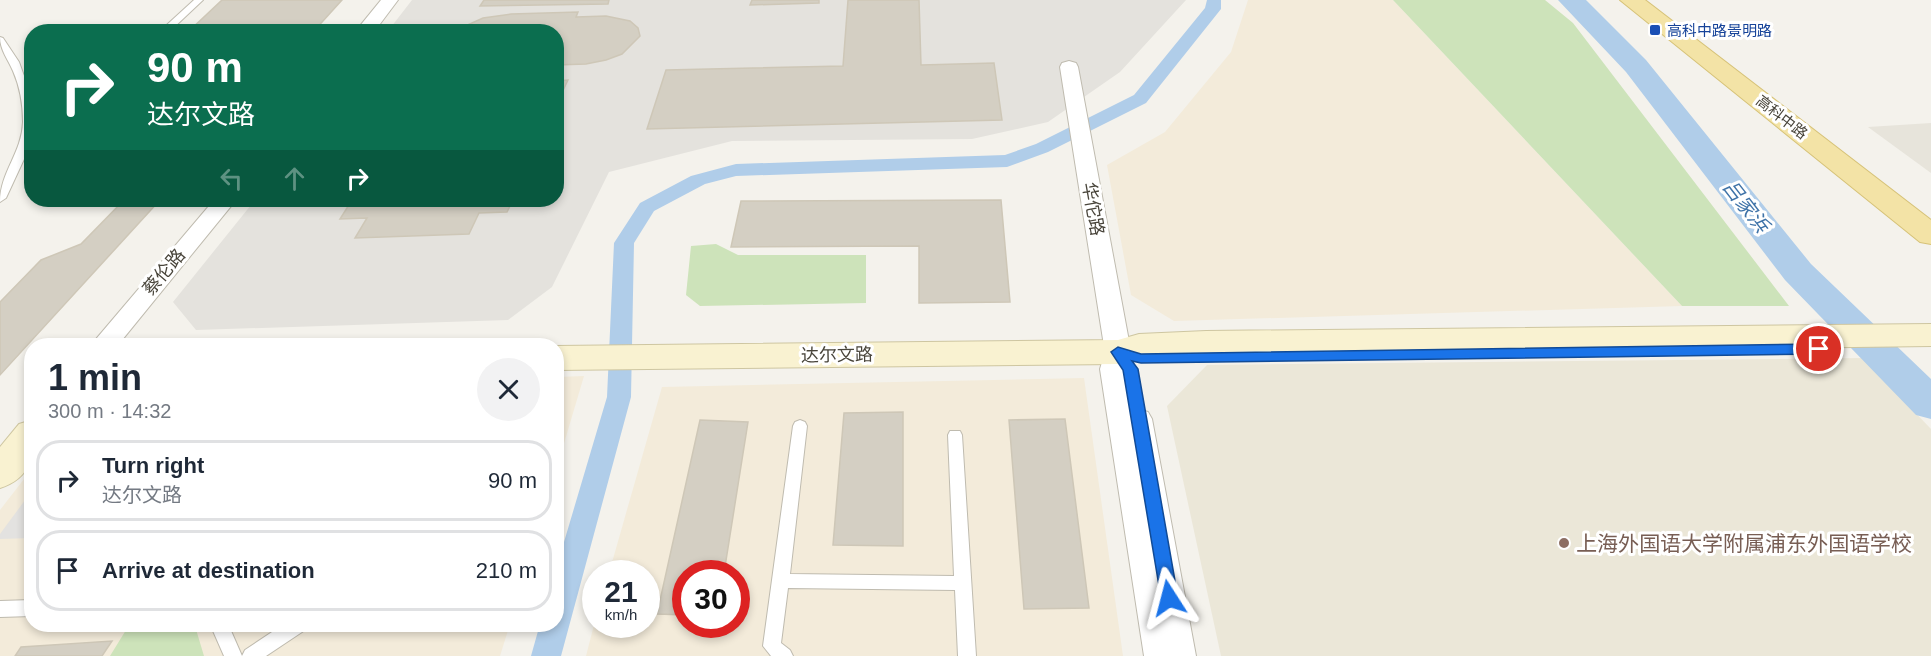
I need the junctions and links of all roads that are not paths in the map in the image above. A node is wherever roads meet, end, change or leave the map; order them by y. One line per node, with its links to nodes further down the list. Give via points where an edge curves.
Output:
1 (199, 0): 5 (lane)
2 (390, 0): 6 (street)
3 (1631, 0): 16 (main road, 高科中路)
4 (1656, 0): 8 (main road, 高科中路)
5 (172, 24)
6 (370, 24)
7 (1756, 26): 8 (lane)
8 (1700, 32): 15 (main road, 高科中路)
9 (0, 40): 11 (lane)
10 (1069, 67): 21 (street, 华佗路)
11 (24, 82)
12 (24, 146): 13 (lane)
13 (0, 198)
14 (219, 207): 18 (street, 蔡伦路)
15 (1931, 208)
16 (1931, 235)
17 (1931, 334): 19 (street, 达尔文路)
18 (110, 338)
19 (1768, 343): 20 (street, 达尔文路); 21 (street, 达尔文路, via 1141,358)
20 (1931, 348)
21 (1118, 352): 22 (street, 达尔文路); 37 (street, 华佗路, via 1113,369); 38 (street, 华佗路, via 1130,369)
22 (564, 358)
23 (800, 426): 27 (lane)
24 (955, 435): 28 (lane)
25 (24, 444): 26 (street)
26 (0, 473)
27 (780, 581): 28 (lane); 35 (lane, via 772,646)
28 (963, 583): 36 (lane)
29 (24, 608): 30 (lane)
30 (0, 609)
31 (222, 632): 33 (lane)
32 (286, 632): 34 (lane)
33 (233, 656)
34 (251, 656)
35 (784, 656)
36 (967, 656)
37 (1161, 656)
38 (1179, 656)

